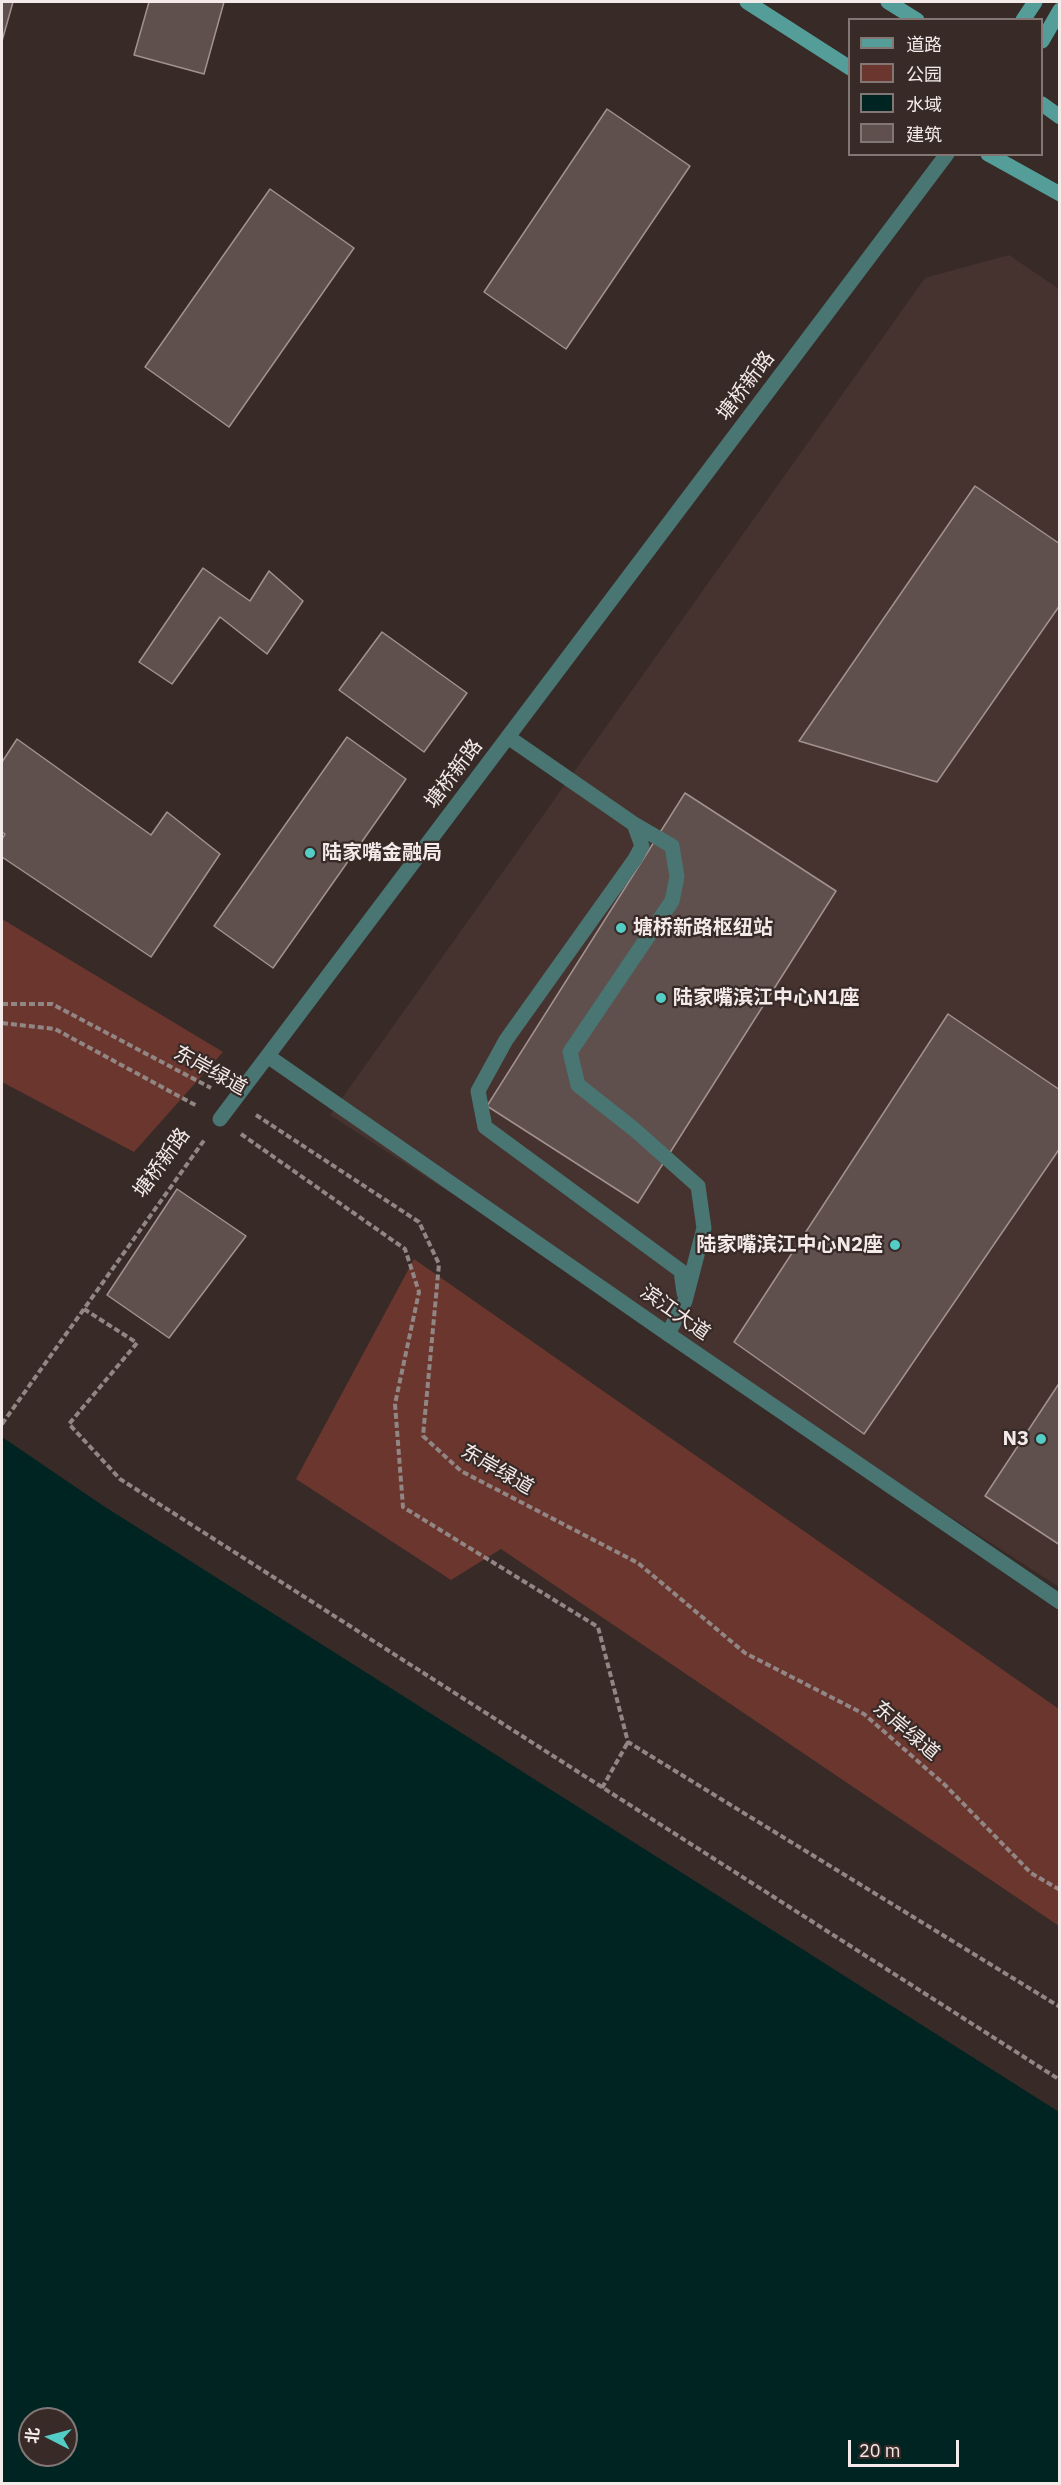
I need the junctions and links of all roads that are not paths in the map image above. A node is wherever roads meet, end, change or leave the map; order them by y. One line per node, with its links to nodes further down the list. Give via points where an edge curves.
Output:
1 (747, 2): 8 (main road)
2 (888, 2): 5 (main road)
3 (1035, 2): 6 (main road)
4 (1059, 10): 7 (main road)
5 (914, 18)
6 (1024, 18)
7 (1043, 38)
8 (848, 67)
9 (1043, 105): 10 (main road)
10 (1059, 117)
11 (944, 156): 14 (street, 塘桥新路)
12 (992, 156): 13 (main road)
13 (1059, 194)
14 (508, 737): 15 (street); 16 (street, 塘桥新路)
15 (634, 824): 18 (street, via 672,846 678,877 672,902 570,1052 578,1086 636,1130 698,1186 704,1228); 18 (street, via 642,846 635,859 506,1040 478,1091 485,1127 681,1271)
16 (269, 1057): 17 (street, 塘桥新路); 19 (street, 滨江大道)
17 (220, 1119)
18 (685, 1301): 19 (street)
19 (668, 1334): 20 (street, 滨江大道)
20 (1059, 1602)

